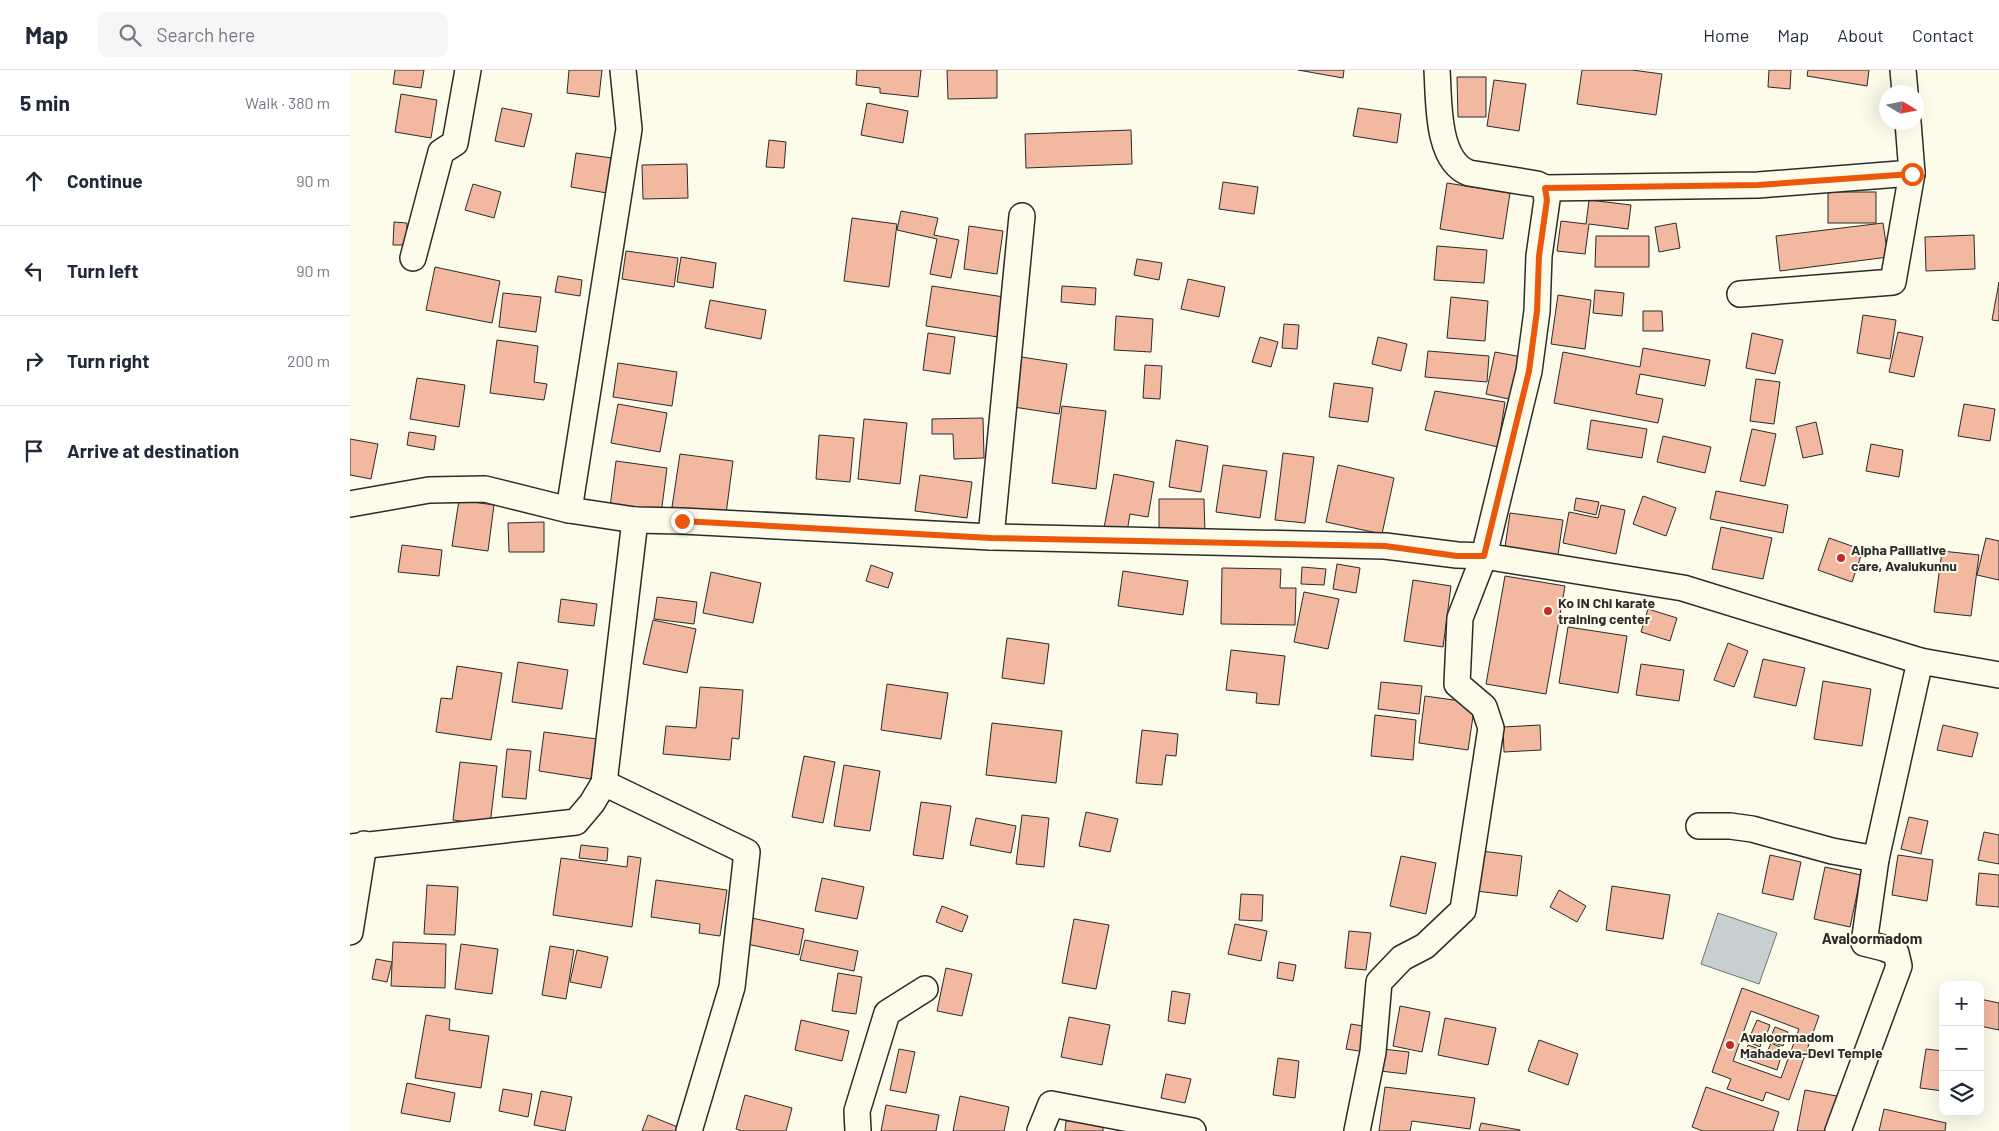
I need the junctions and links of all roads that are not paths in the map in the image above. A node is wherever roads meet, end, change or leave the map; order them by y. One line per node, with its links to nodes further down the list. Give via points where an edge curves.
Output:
1 (468, 70): 10 (street, via 455,143 442,152)
2 (623, 70): 13 (street, via 628,129)
3 (1437, 70): 8 (street, via 1443,134 1451,159 1460,169)
4 (1903, 70): 5 (street)
5 (1904, 85)
6 (1909, 130): 7 (street)
7 (1912, 174): 8 (street, via 1758,185); 11 (street, via 1893,282)
8 (1545, 188): 16 (street, via 1547,200 1529,371)
9 (1022, 216): 15 (street)
10 (413, 258)
11 (1740, 294)
12 (350, 504): 13 (street, via 429,490 485,489)
13 (569, 510): 14 (street)
14 (635, 520): 15 (street); 19 (street)
15 (991, 538): 16 (street, via 1385,546 1457,556)
16 (1484, 556): 17 (street, via 1683,588); 29 (street, via 1460,618 1457,684 1484,706 1491,728 1463,910 1425,946 1402,958 1379,982 1372,1052)
17 (1920, 661): 18 (street); 22 (street)
18 (1999, 675)
19 (604, 783): 21 (street, via 576,822); 25 (street, via 746,852 732,987)
20 (1699, 826): 22 (street, via 1752,829 1832,851)
21 (357, 846): 23 (street)
22 (1876, 859): 30 (street, via 1864,943 1896,953 1899,966)
23 (350, 932)
24 (925, 989): 26 (street, via 887,1012 857,1111)
25 (689, 1131)
26 (858, 1131)
27 (1040, 1131): 28 (street, via 1051,1104)
28 (1193, 1131)
29 (1357, 1131)
30 (1838, 1131)

